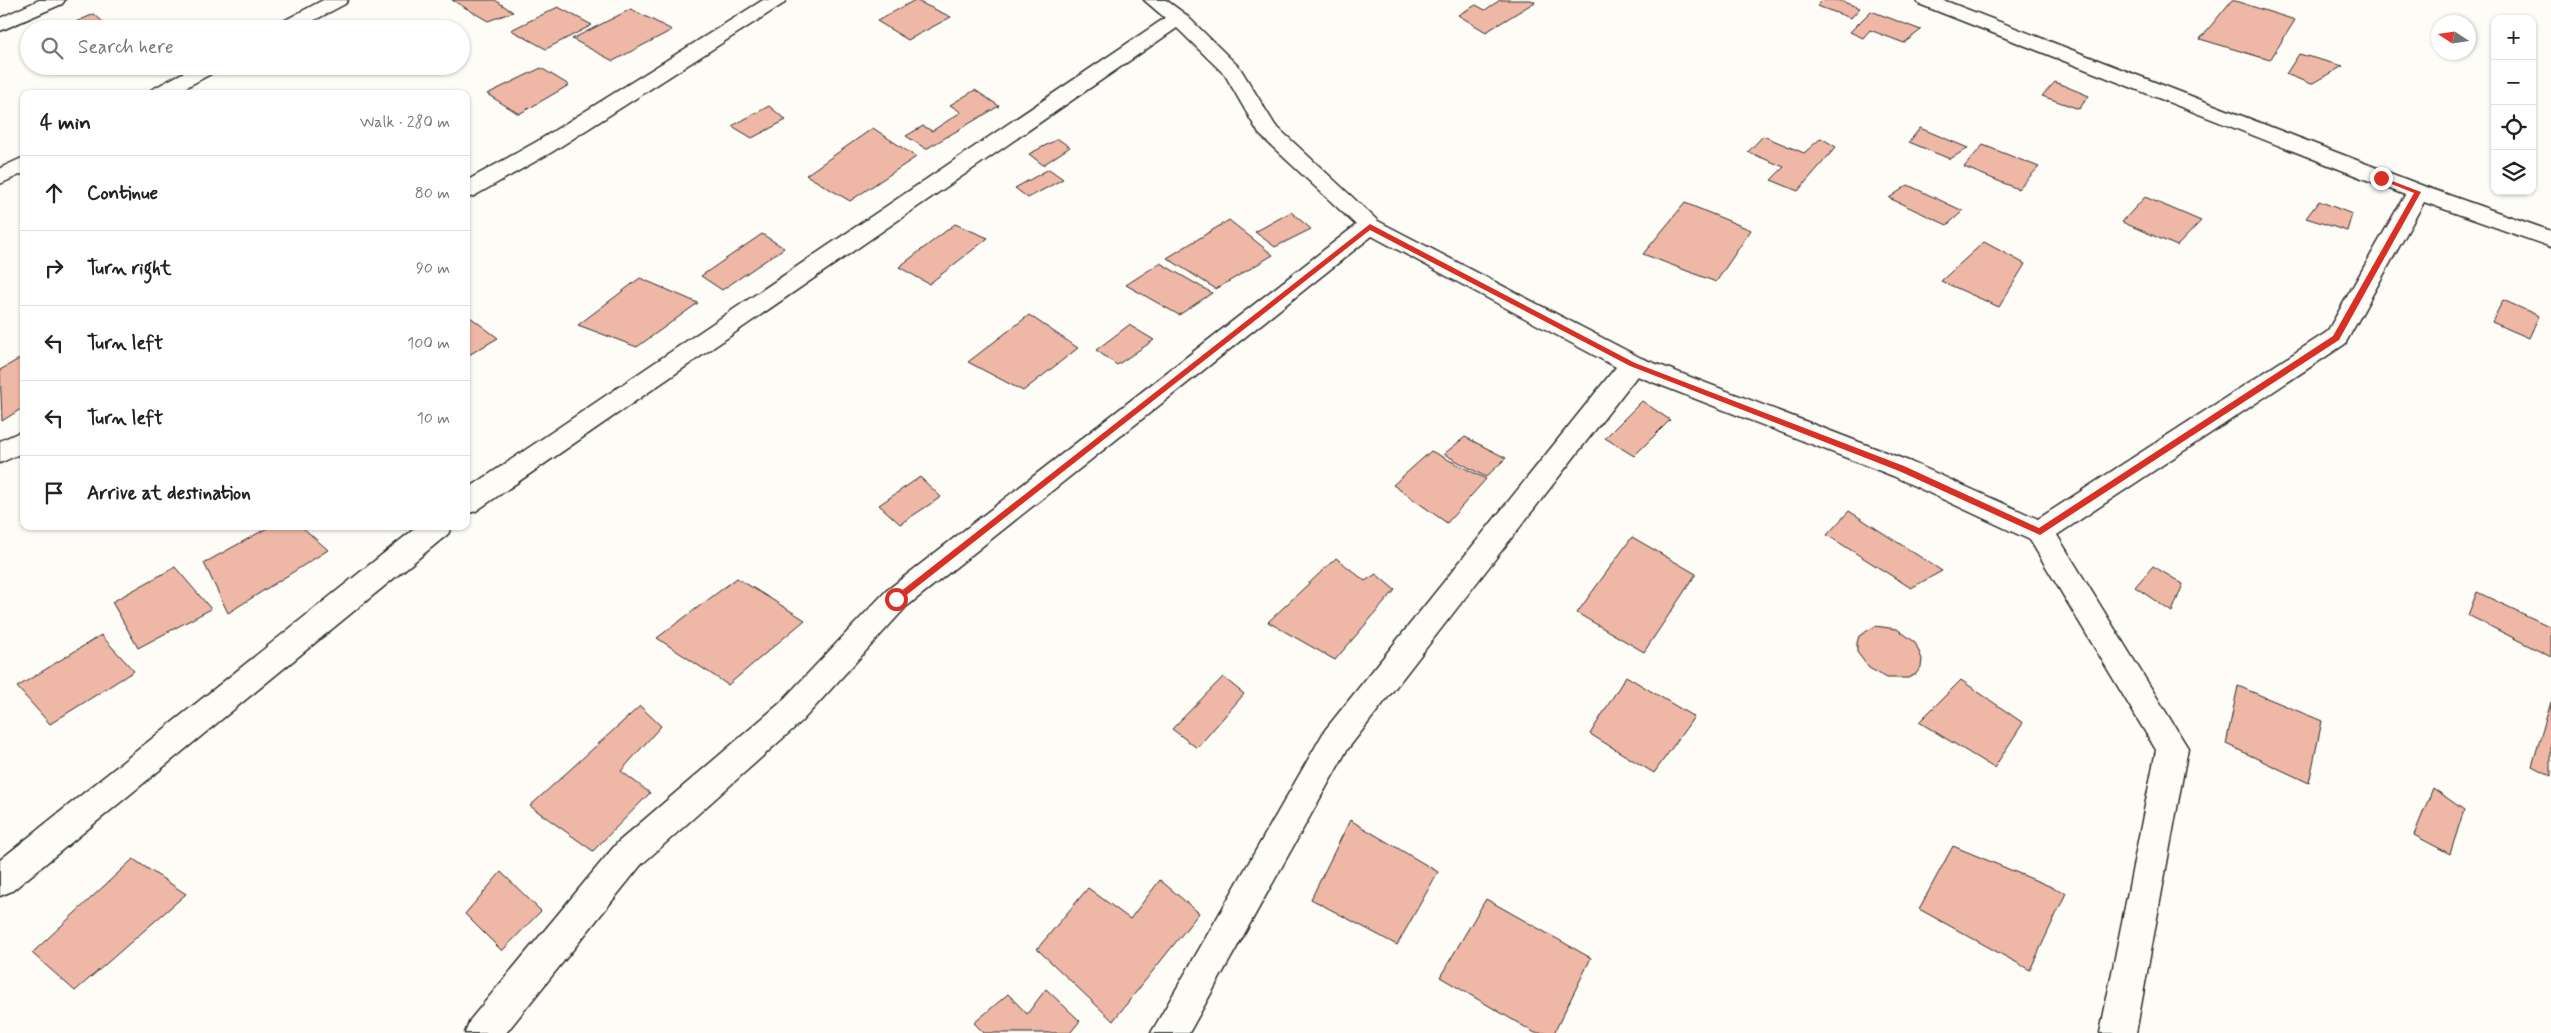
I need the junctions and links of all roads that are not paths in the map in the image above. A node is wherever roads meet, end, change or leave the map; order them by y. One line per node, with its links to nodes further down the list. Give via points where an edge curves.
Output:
1 (55, 0): 8 (street)
2 (338, 0): 7 (street)
3 (776, 0): 13 (street, via 544,147)
4 (1154, 0): 6 (street)
5 (1926, 0): 14 (street)
6 (1178, 18): 15 (street, via 1233,72 1267,129); 20 (street)
7 (300, 20)
8 (0, 26)
9 (194, 75): 10 (street)
10 (166, 90)
11 (20, 166): 12 (street)
12 (0, 177)
13 (470, 189)
14 (2418, 192): 16 (street); 22 (street, via 2336,338)
15 (1370, 226): 17 (street); 24 (street, via 896,599 790,713 629,854)
16 (2551, 239)
17 (1632, 364): 22 (street, via 1902,468); 25 (street, via 1336,740)
18 (20, 442): 19 (street)
19 (0, 453)
20 (470, 501)
21 (433, 530): 23 (street)
22 (2040, 532): 26 (street, via 2172,748)
23 (0, 880)
24 (483, 1033)
25 (1169, 1033)
26 (2118, 1033)

